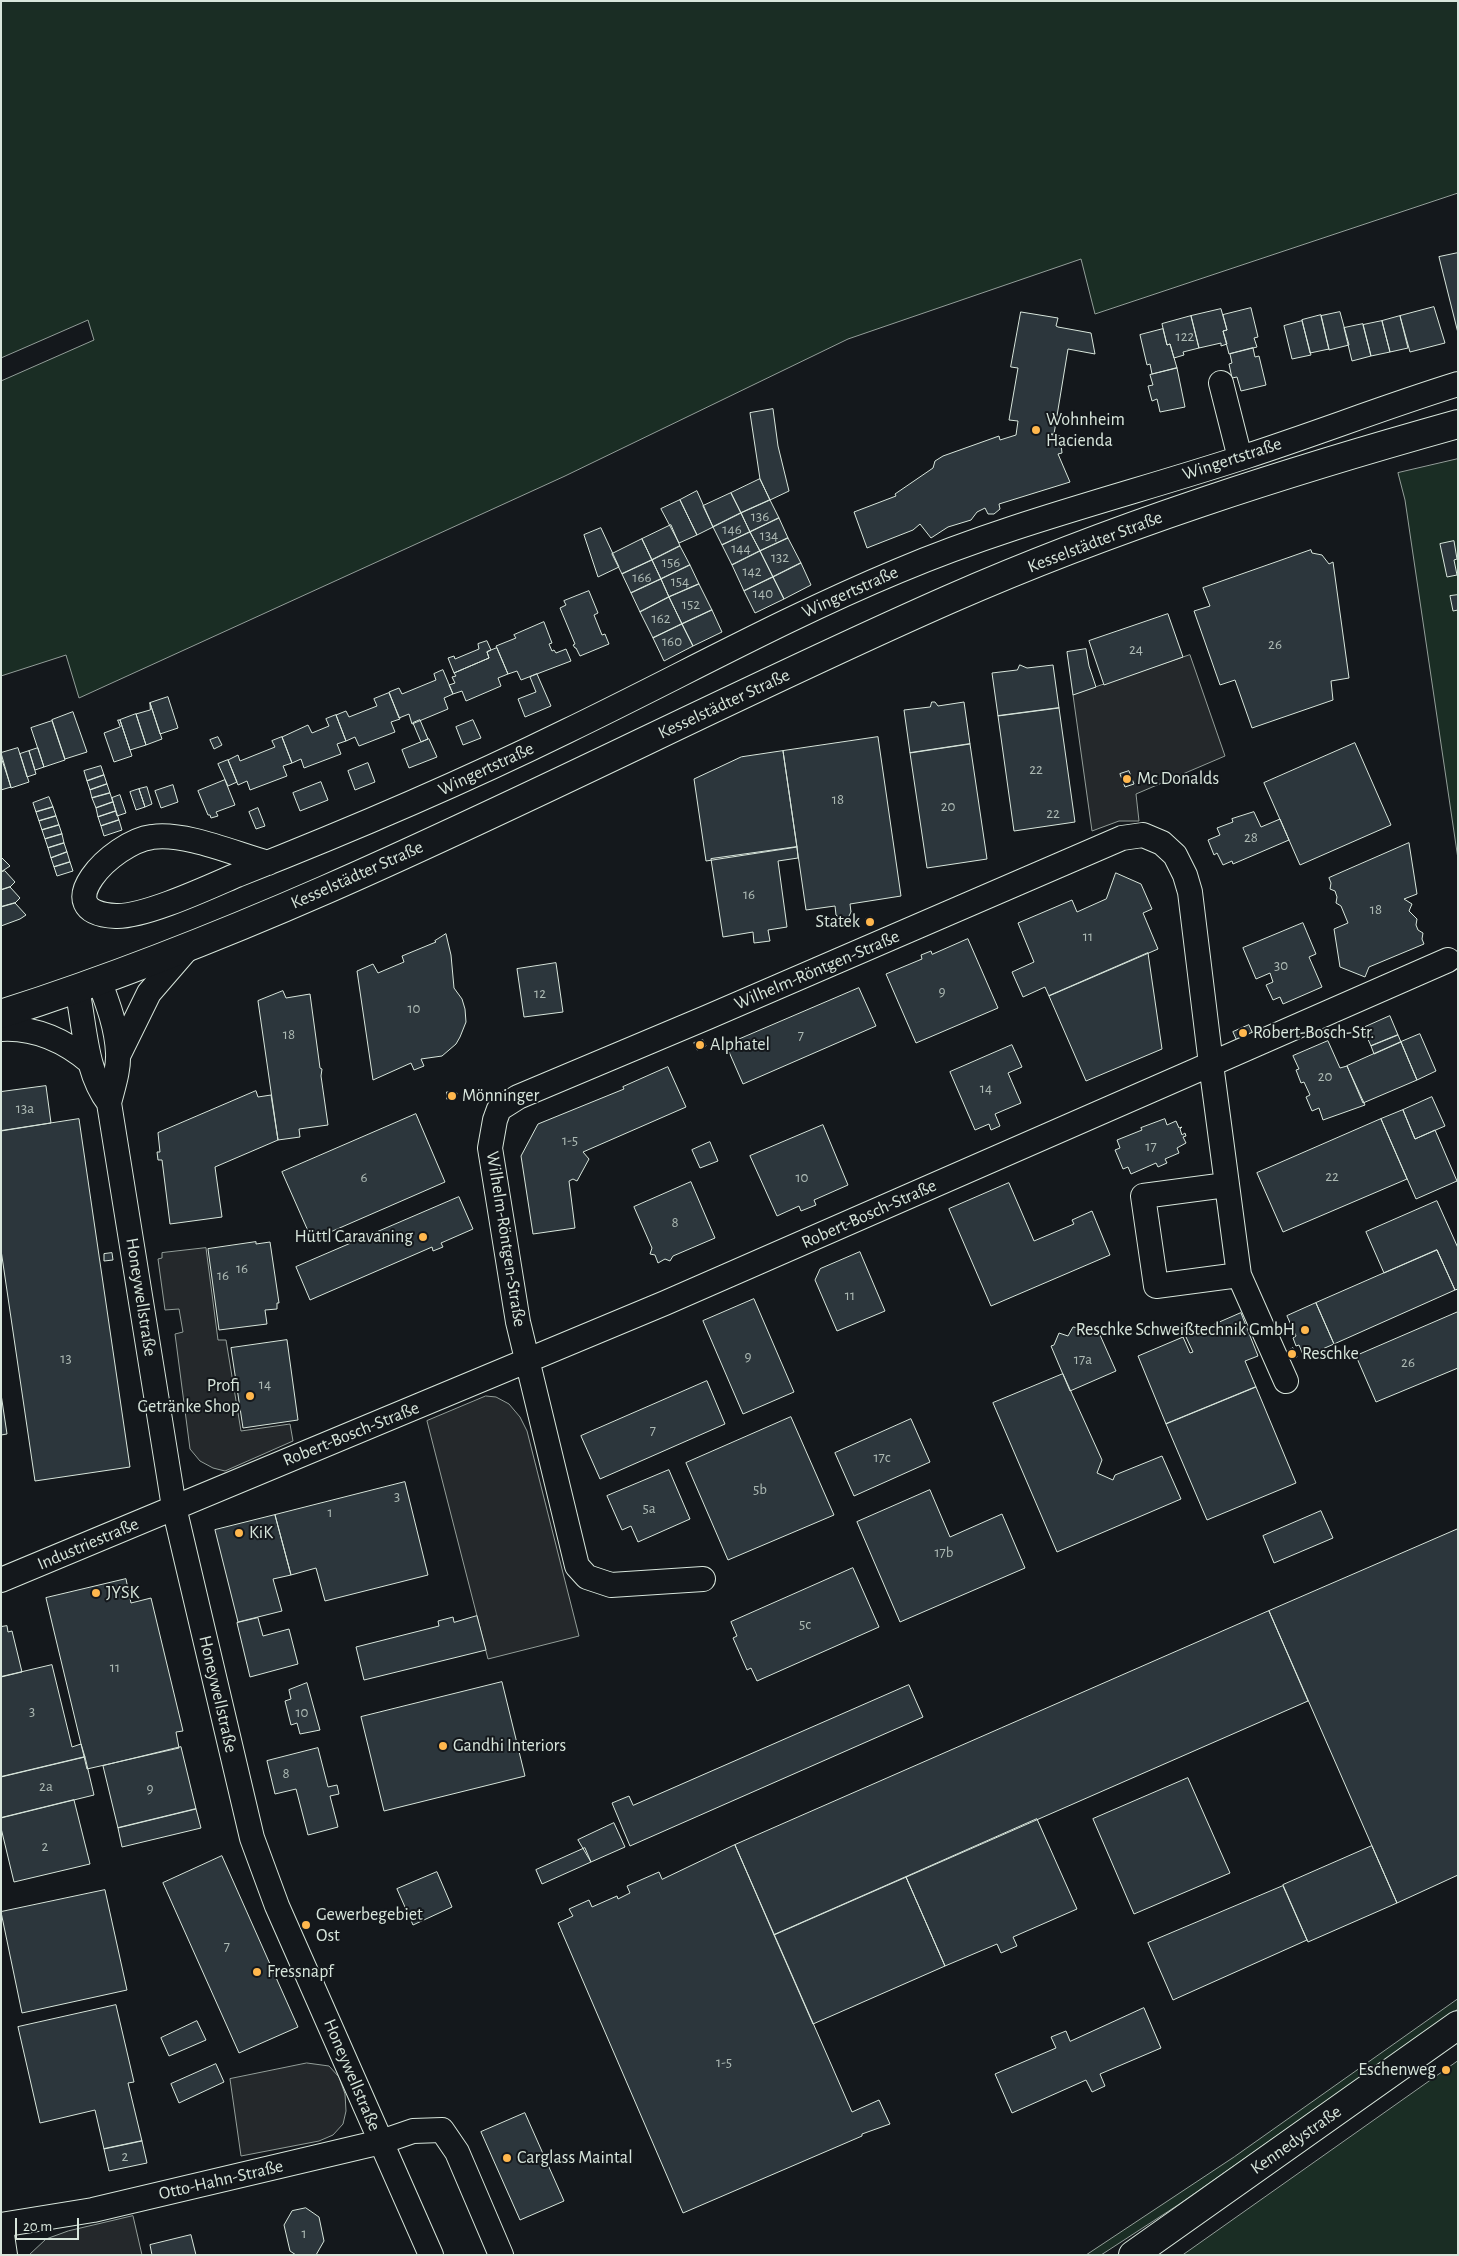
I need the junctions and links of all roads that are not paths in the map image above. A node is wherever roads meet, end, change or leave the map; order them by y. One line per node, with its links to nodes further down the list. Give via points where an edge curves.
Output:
1 (1220, 383): 4 (street)
2 (1458, 384): 4 (street, Wingertstraße)
3 (1458, 424): 6 (main road, Kesselstädter Straße, via 1379,446 1155,519 956,596 363,873)
4 (1240, 458): 5 (street, Wingertstraße, via 964,544 899,570 821,604 436,793)
5 (268, 864): 5 (street, Wingertstraße, via 185,839 168,836 139,839 120,848 101,864 85,891 85,902 90,909 101,914 128,915)
6 (187, 949): 8 (main road, Kesselstädter Straße); 11 (street, Honeywellstraße, via 149,993)
7 (1448, 960): 13 (street, Robert-Bosch-Straße)
8 (88, 984): 9 (main road, Kesselstädter Straße); 11 (street, Honeywellstraße, via 109,1008); 12 (street, Honeywellstraße)
9 (1, 1014)
10 (1, 1029): 12 (street, via 50,1036)
11 (119, 1054): 14 (street, Honeywellstraße)
12 (90, 1062): 14 (street, Honeywellstraße, via 100,1091)
13 (1210, 1064): 15 (street); 17 (street, Robert-Bosch-Straße); 17 (street, Wilhelm-Röntgen-Straße, via 1190,892 1175,855 1162,843 1143,835 1122,838 1085,852 726,1010 518,1097 499,1109 490,1148)
14 (109, 1104): 19 (street, Honeywellstraße)
15 (1226, 1185): 16 (street); 16 (street, via 1143,1196 1156,1286)
16 (1239, 1275): 18 (street)
17 (527, 1361): 19 (street, Robert-Bosch-Straße); 20 (street, via 577,1566 587,1577 611,1585)
18 (1286, 1381)
19 (174, 1507): 21 (street, Industriestraße); 23 (street, Honeywellstraße, via 252,1838 278,1906)
20 (703, 1579)
21 (1, 1580)
22 (1458, 2024): 28 (main road, Kennedystraße)
23 (381, 2142): 24 (street, Otto-Hahn-Straße, via 92,2210); 26 (street, Honeywellstraße); 27 (street, Otto-Hahn-Straße, via 413,2131 442,2130 458,2152)
24 (1, 2226): 25 (street)
25 (4, 2255)
26 (432, 2255)
27 (501, 2255)
28 (1133, 2255)

